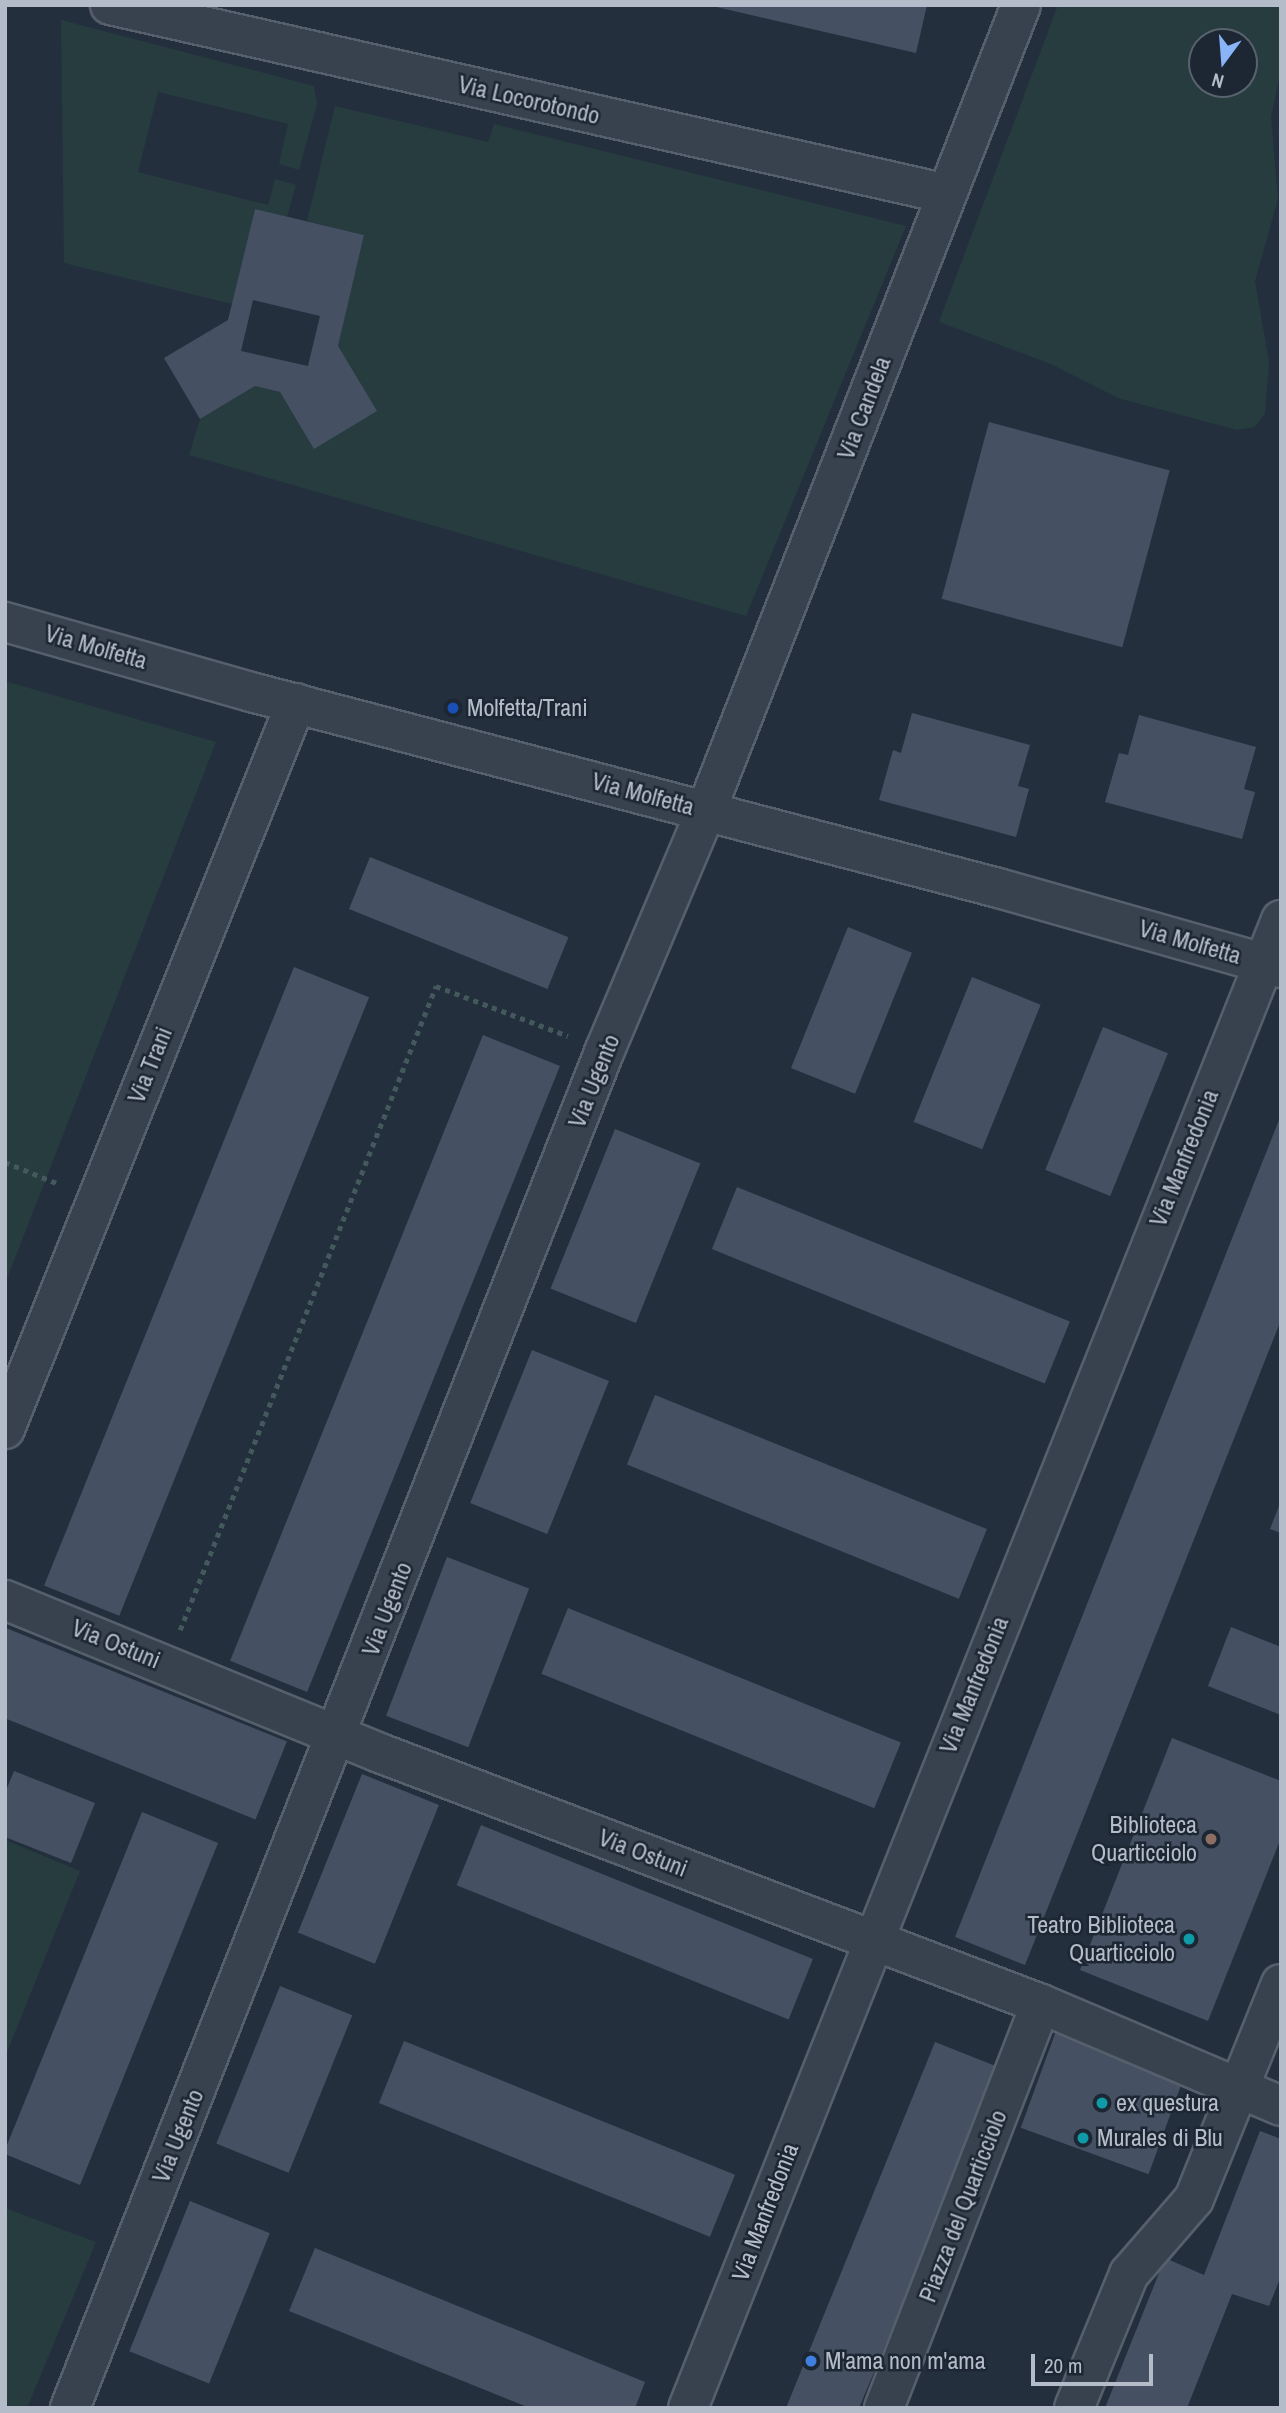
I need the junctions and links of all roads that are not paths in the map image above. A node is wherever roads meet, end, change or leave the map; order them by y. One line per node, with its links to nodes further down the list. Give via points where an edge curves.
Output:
1 (110, 5): 3 (street, Via Locorotondo)
2 (1021, 5): 3 (street, Via Candela)
3 (947, 194): 6 (street, Via Candela)
4 (5, 622): 5 (street, Via Molfetta)
5 (296, 703): 6 (street, Via Molfetta); 9 (street, Via Trani)
6 (706, 811): 8 (street, Via Molfetta); 11 (street, Via Ugento, via 605,1050)
7 (1281, 920): 8 (street, Via Manfredonia)
8 (1272, 966): 12 (street, Via Manfredonia)
9 (5, 1429)
10 (5, 1600): 11 (street, Via Ostuni)
11 (338, 1736): 12 (street, Via Ostuni); 17 (street, Via Ugento)
12 (872, 1940): 14 (street, Via Ostuni); 18 (street, Via Manfredonia)
13 (1281, 1984): 15 (street)
14 (1041, 2004): 15 (street, Via Ostuni); 19 (street, Piazza del Quarticciolo)
15 (1240, 2090): 16 (street, Via Ostuni); 20 (street, via 1194,2199 1129,2274)
16 (1281, 2106)
17 (70, 2408)
18 (688, 2408)
19 (884, 2408)
20 (1074, 2408)

